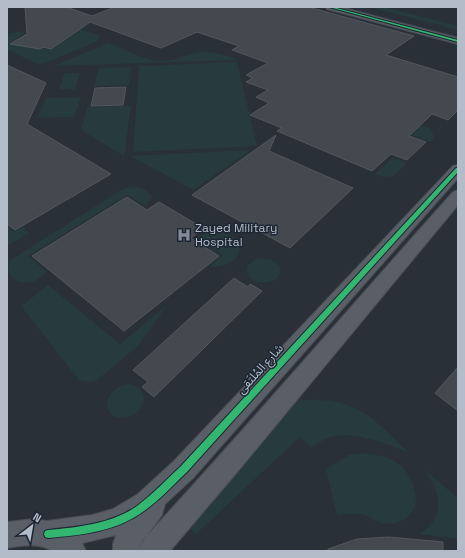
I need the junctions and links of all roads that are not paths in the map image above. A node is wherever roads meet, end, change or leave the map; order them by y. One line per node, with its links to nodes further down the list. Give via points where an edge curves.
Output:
1 (330, 7): 4 (street)
2 (354, 7): 3 (street)
3 (458, 34)
4 (458, 42)
5 (458, 169): 7 (street, شارع المُلتَقى)
6 (458, 194): 12 (street)
7 (184, 469): 8 (street, شارع المُلتَقى, via 151,500 128,516 98,528); 11 (street, via 128,538)
8 (48, 534): 9 (street, via 27,531); 10 (street)
9 (7, 535)
10 (72, 551)
11 (127, 551)
12 (152, 551)

